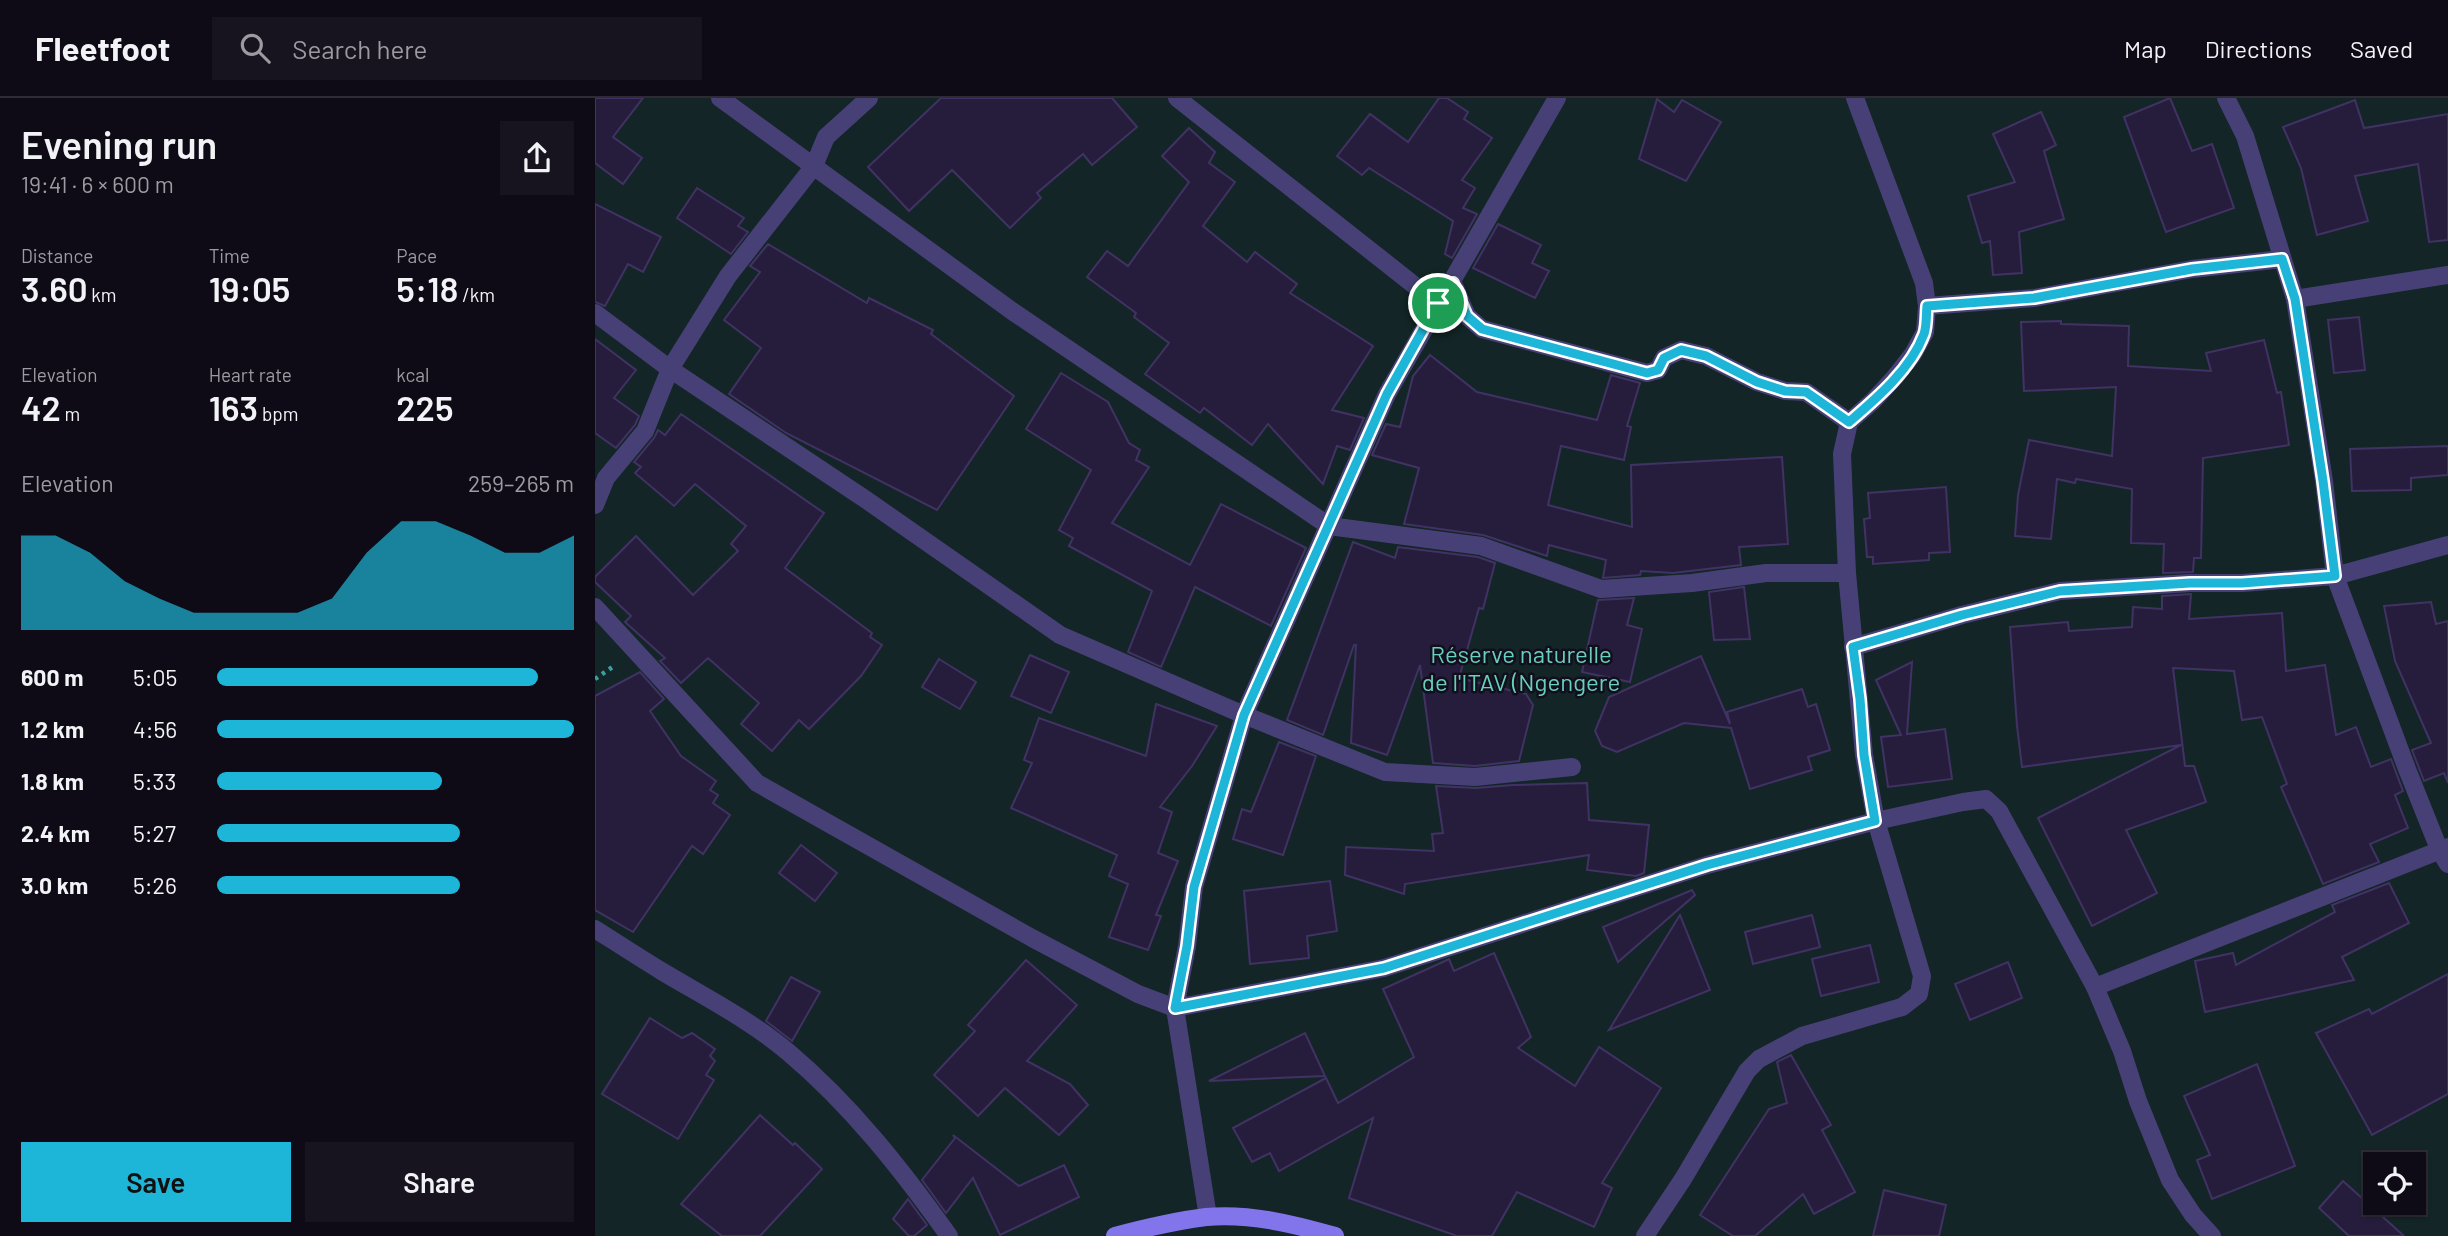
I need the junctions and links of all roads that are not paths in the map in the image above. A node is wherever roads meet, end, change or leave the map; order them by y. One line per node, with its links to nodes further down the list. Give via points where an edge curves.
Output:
1 (720, 98): 7 (street)
2 (869, 98): 7 (street, via 826,137)
3 (1177, 98): 12 (street)
4 (1557, 98): 10 (street)
5 (1855, 98): 13 (street, via 1924,283)
6 (2226, 98): 8 (street, via 2245,136)
7 (814, 166): 15 (street, via 728,276); 18 (street, via 1012,311)
8 (2282, 259): 11 (street); 13 (street, via 2192,269 2034,298)
9 (2448, 275): 11 (street)
10 (1453, 283): 12 (street); 16 (street, via 1467,316 1482,329 1647,373 1658,370 1664,358 1681,350 1706,356 1757,382 1806,392)
11 (2295, 299): 21 (street)
12 (1438, 303): 18 (street, via 1387,394)
13 (1927, 306): 16 (street, via 1925,332 1913,354)
14 (595, 313): 15 (street)
15 (670, 369): 17 (street, via 645,431 606,478); 24 (street, via 1060,635)
16 (1849, 422): 20 (street, via 1842,454)
17 (595, 505)
18 (1329, 526): 20 (street, via 1481,546 1601,589 1766,573); 24 (street)
19 (2448, 545): 21 (street)
20 (1847, 573): 23 (street)
21 (2335, 576): 23 (street, via 2060,591); 27 (street)
22 (595, 607): 30 (street, via 757,783 1032,938 1138,994)
23 (1853, 647): 26 (street)
24 (1244, 715): 25 (street, via 1385,772 1475,777); 30 (street, via 1194,887)
25 (1572, 767)
26 (1875, 821): 29 (street, via 1986,799 1999,811); 30 (street, via 1707,865 1384,968); 35 (street, via 1923,976 1919,994 1902,1007 1802,1036 1759,1059 1747,1071)
27 (2445, 853): 29 (street)
28 (595, 929): 32 (street, via 727,1009 787,1052 841,1102 903,1171)
29 (2095, 987): 36 (street, via 2170,1180)
30 (1175, 1008): 31 (street)
31 (1208, 1217): 33 (street); 34 (street, via 1263,1219)
32 (949, 1236)
33 (1115, 1236)
34 (1335, 1236)
35 (1645, 1236)
36 (2212, 1236)

